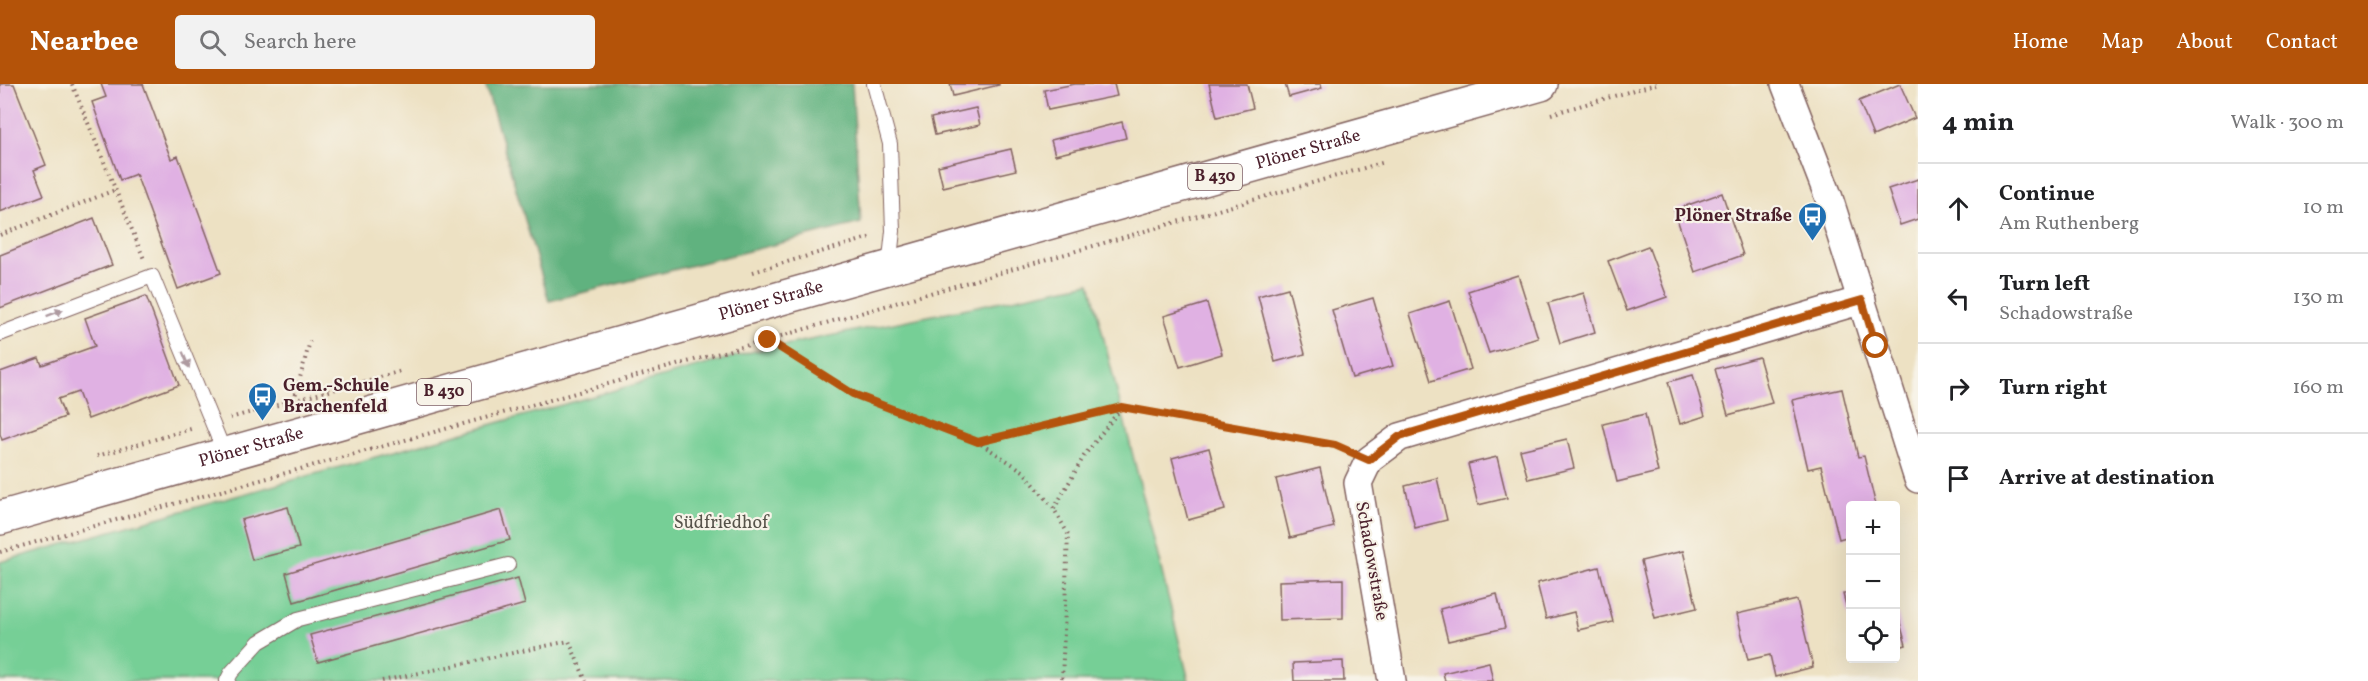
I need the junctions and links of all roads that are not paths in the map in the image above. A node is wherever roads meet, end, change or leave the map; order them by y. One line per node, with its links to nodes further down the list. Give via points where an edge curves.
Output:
1 (874, 84): 4 (lane, via 890,144 893,231)
2 (1541, 84): 4 (main road, Plöner Straße / B 430)
3 (1785, 84): 5 (street, via 1829,198)
4 (889, 268): 7 (main road, Plöner Straße / B 430)
5 (1862, 300): 8 (street); 12 (street, Schadowstraße, via 1400,436 1369,460 1358,483)
6 (0, 334): 7 (lane, one-way to 7, via 152,276)
7 (225, 454): 9 (main road, Plöner Straße / B 430)
8 (1918, 479)
9 (0, 518)
10 (508, 565): 11 (lane, via 298,619 260,642)
11 (227, 681)
12 (1392, 681)

